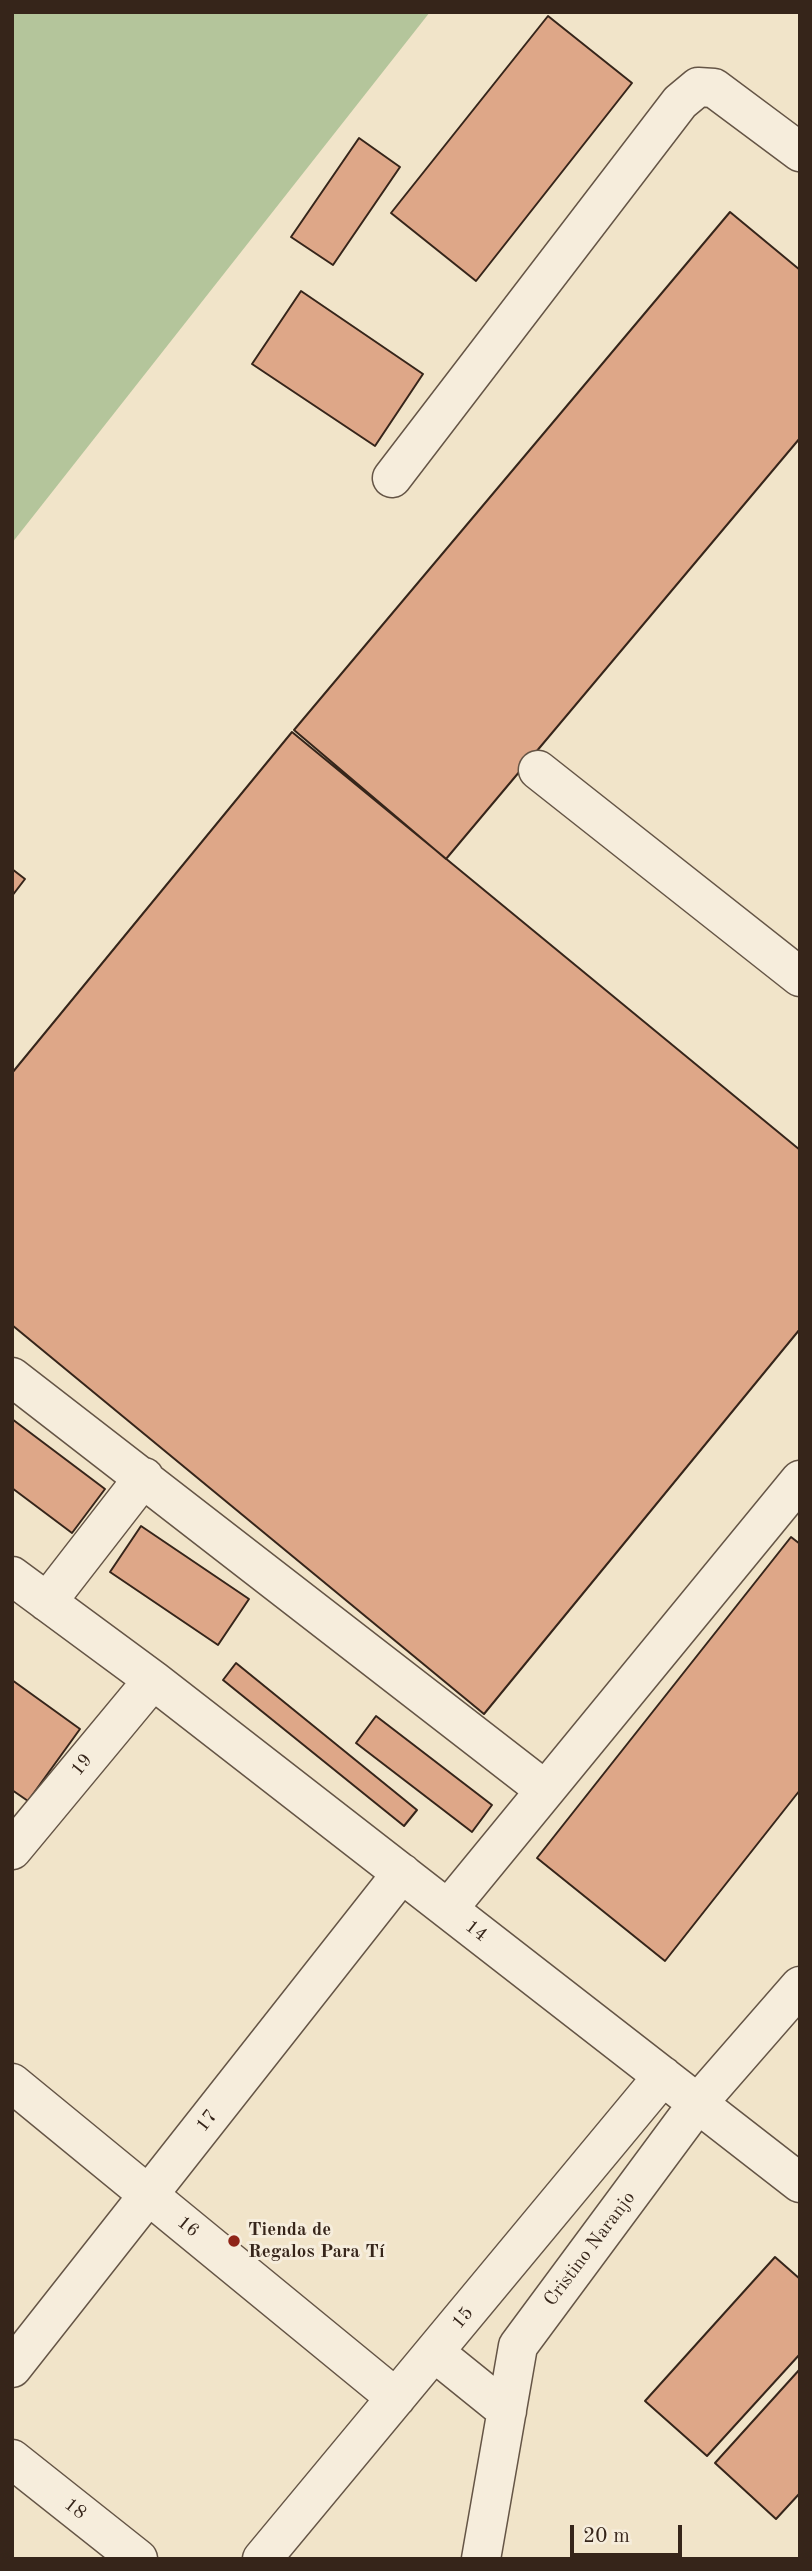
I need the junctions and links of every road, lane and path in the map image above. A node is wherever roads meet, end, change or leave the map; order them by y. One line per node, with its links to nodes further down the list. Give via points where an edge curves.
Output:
1 (800, 152): 2 (street, via 715,88 698,88 689,95)
2 (392, 478)
3 (538, 770): 4 (street)
4 (800, 977)
5 (12, 1377): 6 (street)
6 (144, 1477): 9 (street); 11 (street)
7 (800, 1480): 11 (street)
8 (12, 1576): 9 (street, 14)
9 (47, 1602): 10 (street, 14)
10 (153, 1680): 12 (street, 19); 13 (street, 14)
11 (545, 1790): 14 (street)
12 (12, 1850)
13 (402, 1874): 14 (street, 14); 20 (street, 17)
14 (448, 1909): 16 (street, 14)
15 (800, 1986): 18 (street, Cristino Naranjo)
16 (663, 2076): 18 (street, 14); 21 (street, 15)
17 (12, 2083): 20 (street, 16)
18 (698, 2103): 19 (street, 14); 24 (street, Cristino Naranjo, via 518,2346)
19 (800, 2183)
20 (149, 2195): 22 (street, 17); 23 (street, 16)
21 (434, 2353): 23 (street, 15); 24 (street)
22 (12, 2368)
23 (396, 2398): 27 (street, 15)
24 (507, 2411): 28 (street, Cristino Naranjo)
25 (12, 2459): 26 (street, 18)
26 (138, 2559)
27 (262, 2559)
28 (481, 2559)

